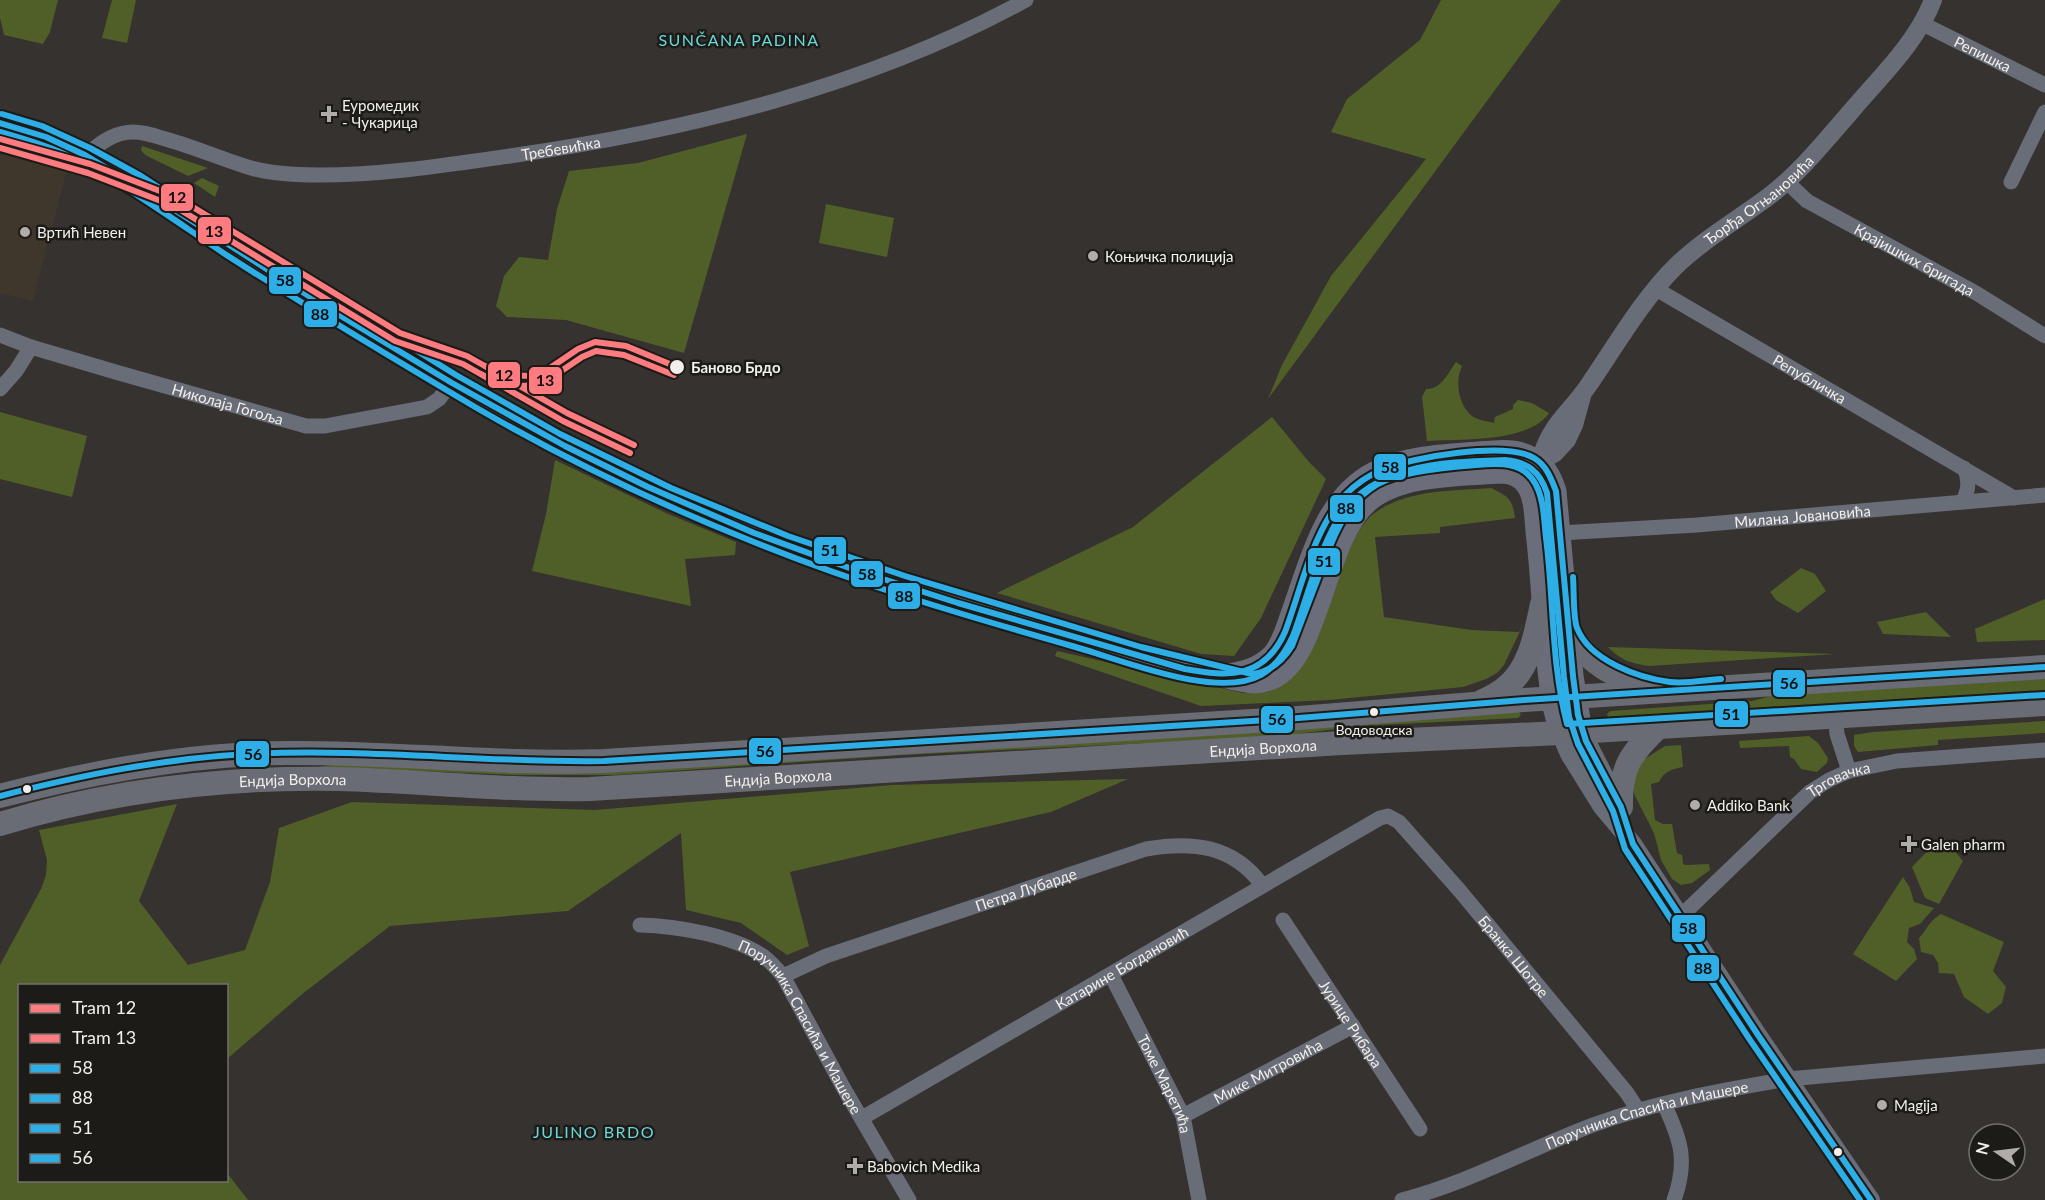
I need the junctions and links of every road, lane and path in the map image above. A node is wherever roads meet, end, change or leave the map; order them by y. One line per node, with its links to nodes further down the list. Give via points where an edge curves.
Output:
1 (1026, 0): 7 (street, Требевићка, via 915,53 814,90 669,128 579,146 352,174 263,171 135,132 110,138)
2 (1933, 0): 3 (street, Ђорђа Огњановића)
3 (1922, 23): 4 (street, Репишка); 8 (street, Ђорђа Огњановића)
4 (2045, 85)
5 (2045, 112): 9 (street)
6 (0, 123): 7 (main road, via 39,134)
7 (86, 156): 14 (main road)
8 (1787, 182): 10 (street, Ђорђа Огњановића, via 1703,243); 12 (street, Крајишких бригада, via 1807,201 1976,293)
9 (2011, 182)
10 (1656, 289): 16 (street, Ђорђа Огњановића, via 1551,431); 17 (street, Републичка)
11 (0, 335): 13 (street, Николаја Гогоља)
12 (2045, 336)
13 (31, 347): 14 (street, Николаја Гогоља, via 306,426 326,426 427,407); 15 (street)
14 (452, 382): 26 (main road, via 594,461 774,540 913,589)
15 (0, 389)
16 (1540, 462): 18 (street); 22 (main road, via 1551,475 1556,491); 26 (main road, via 1515,452 1490,451 1412,460 1366,477 1329,517 1276,650 1249,670)
17 (1964, 468): 20 (street, Републичка); 21 (street, via 1969,483)
18 (1523, 480): 23 (main road, via 1532,499); 26 (main road, via 1508,473 1454,477 1397,485 1376,496 1360,510 1344,535 1305,641 1289,666 1275,678 1258,683)
19 (2045, 495): 20 (street, Милана Јовановића)
20 (2014, 498): 21 (street, Милана Јовановића)
21 (1962, 502): 22 (street, Милана Јовановића)
22 (1560, 533): 24 (main road)
23 (1542, 604): 29 (main road); 31 (main road, via 1530,651 1515,678)
24 (1568, 631): 27 (main road, via 1582,651 1607,671); 28 (main road)
25 (2045, 667): 27 (main road)
26 (1214, 675)
27 (1670, 691): 28 (main road)
28 (1575, 697): 29 (main road); 34 (main road)
29 (1551, 699): 31 (main road, Ендија Ворхола); 34 (main road)
30 (2045, 704): 32 (main road)
31 (1476, 705): 37 (main road, Ендија Ворхола, via 594,761 527,763 392,754 257,754 126,767)
32 (1836, 716): 33 (main road); 36 (street, via 1837,734)
33 (1657, 728): 34 (main road); 38 (main road, via 1635,749 1626,766)
34 (1571, 733): 38 (street); 40 (main road, Ендија Ворхола, via 1342,743 590,789 269,780 127,795); 41 (street, via 1569,754 1602,807)
35 (2045, 750): 36 (street, Трговачка, via 1923,758)
36 (1849, 771): 43 (street, Трговачка, via 1810,792)
37 (0, 796)
38 (1621, 807): 41 (street)
39 (1380, 818): 42 (street, Катарине Богдановић); 52 (street, Бранка Шотре, via 1388,816 1399,822 1460,891)
40 (0, 824)
41 (1633, 844): 43 (street)
42 (1262, 885): 46 (street, Катарине Богдановић); 47 (street, Петра Лубарде, via 1245,865 1221,852 1185,845 1146,849 826,956)
43 (1680, 917): 50 (street)
44 (1283, 920): 48 (street, Јурице Рибара)
45 (640, 925): 47 (street, Поручника Спасића и Машере, via 724,939 762,955)
46 (1111, 975): 53 (street, Томе Маретића); 54 (street, Катарине Богдановић)
47 (783, 976): 54 (street, Поручника Спасића и Машере)
48 (1353, 1026): 53 (street, Мике Митровића); 55 (street, Јурице Рибара)
49 (2045, 1056): 50 (street, Поручника Спасића и Машере)
50 (1788, 1080): 51 (street, Поручника Спасића и Машере); 60 (street)
51 (1664, 1104): 52 (street, Поручника Спасића и Машере); 59 (street, via 1680,1143 1682,1159 1683,1172)
52 (1638, 1110): 58 (street, Поручника Спасића и Машере)
53 (1183, 1116): 57 (street, Томе Маретића)
54 (862, 1118): 56 (street, Поручника Спасића и Машере)
55 (1420, 1128)
56 (909, 1200)
57 (1199, 1200)
58 (1402, 1200)
59 (1674, 1200)
60 (1871, 1200)

